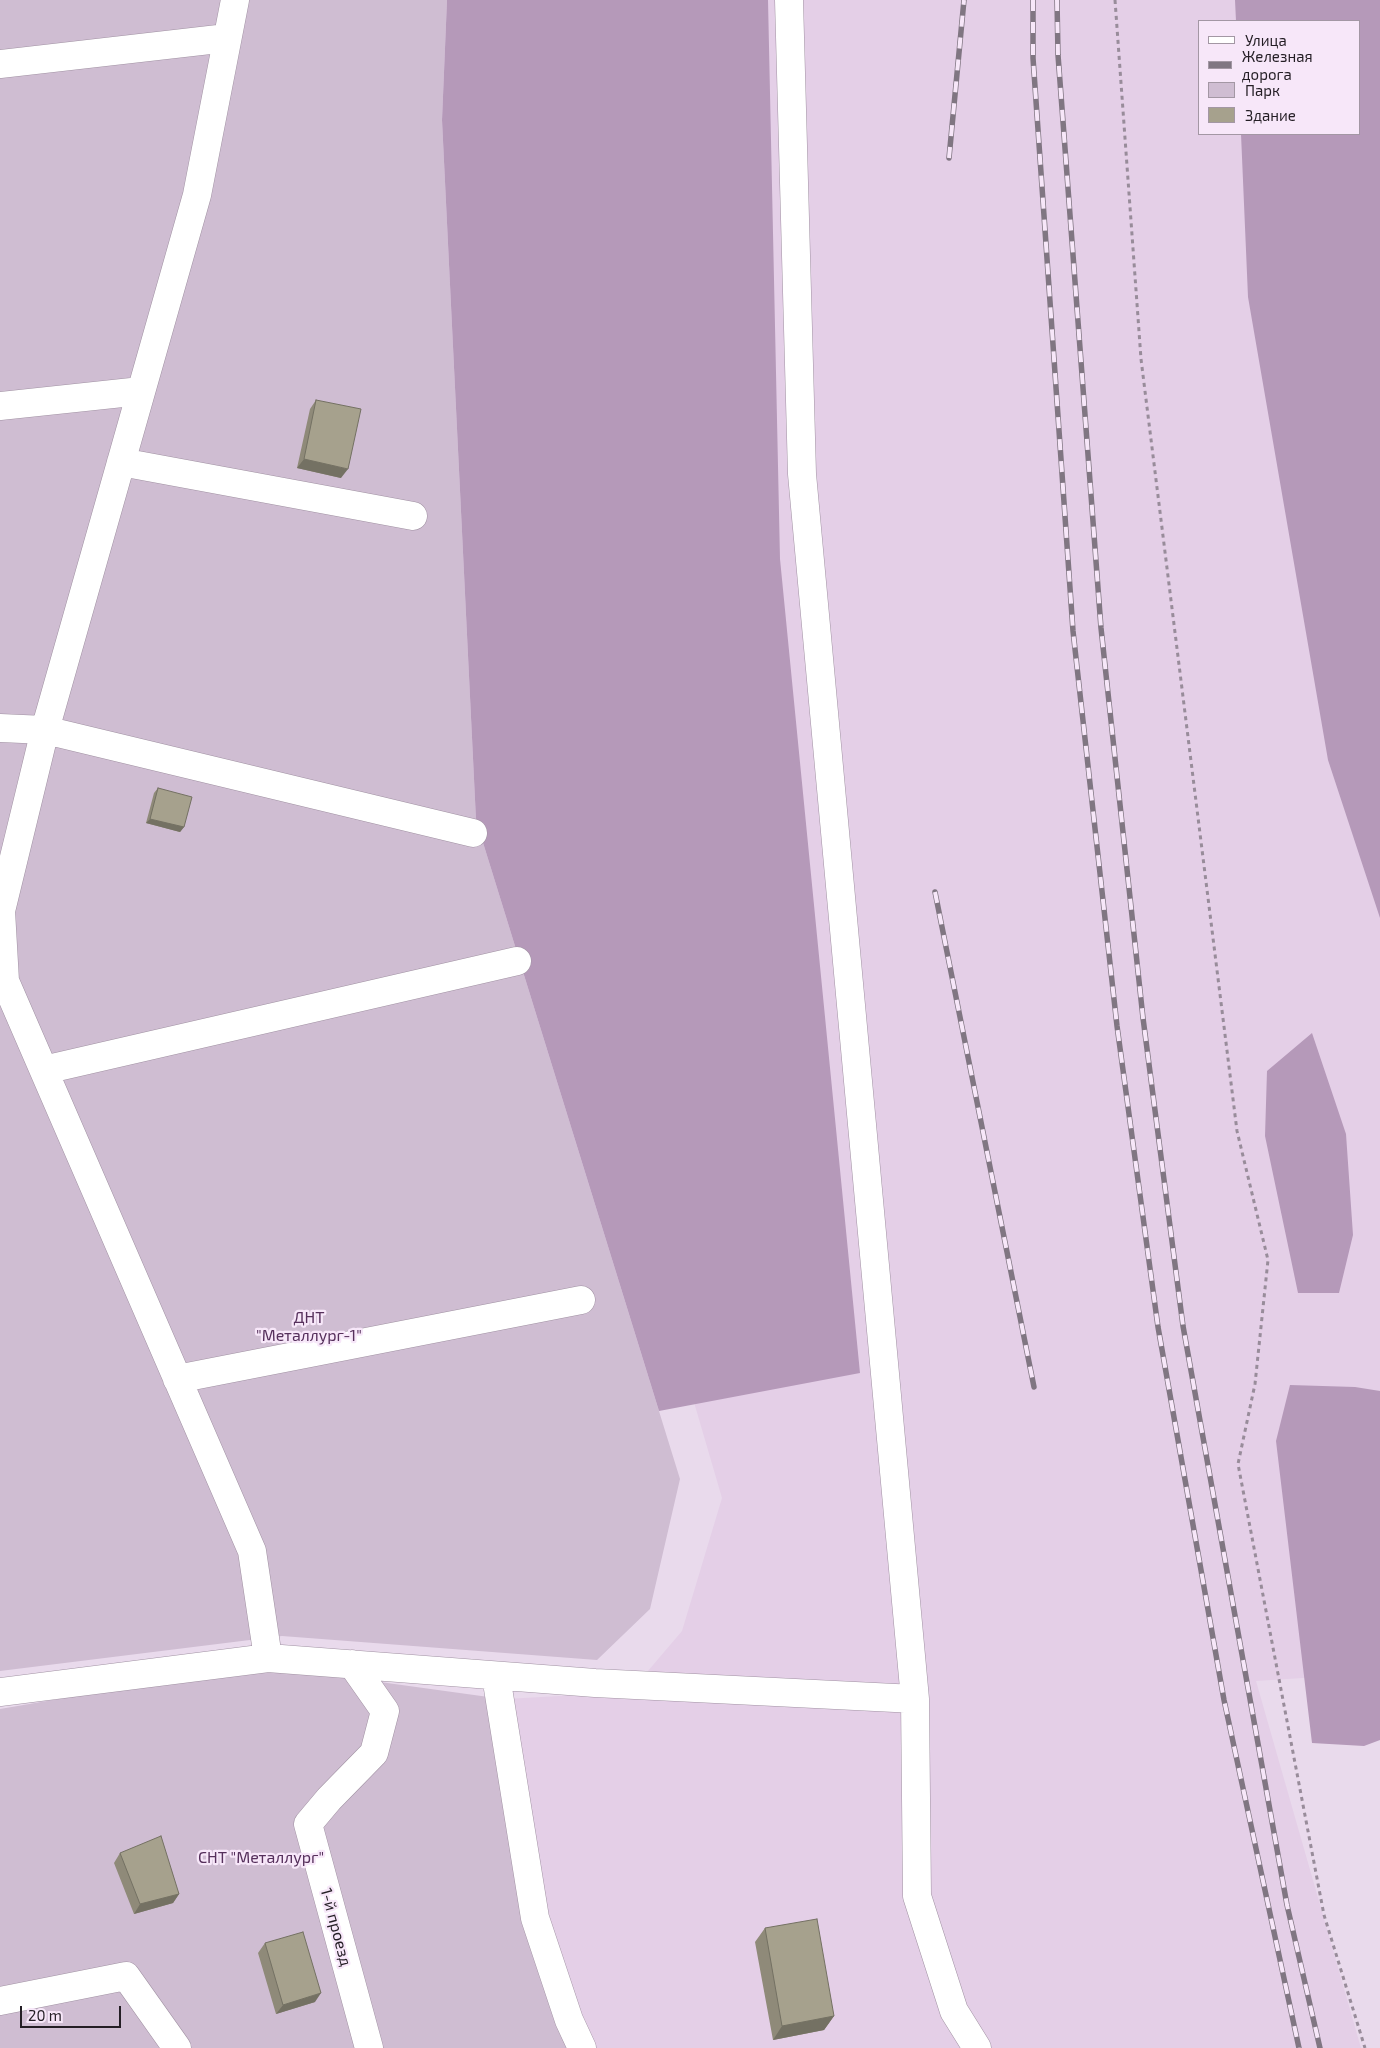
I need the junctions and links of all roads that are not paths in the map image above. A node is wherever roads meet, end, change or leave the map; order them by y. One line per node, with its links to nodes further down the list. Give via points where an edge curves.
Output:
1 (235, 0): 3 (street)
2 (789, 0): 20 (street, via 802,474)
3 (227, 38): 4 (street); 5 (street, via 197,195)
4 (0, 64)
5 (141, 391): 6 (street); 7 (street)
6 (0, 406)
7 (121, 462): 8 (street); 10 (street)
8 (413, 516)
9 (0, 728): 10 (street)
10 (45, 730): 11 (street); 13 (street, via 1,911 5,981)
11 (473, 833)
12 (517, 961): 13 (street)
13 (44, 1070): 15 (street)
14 (581, 1300): 15 (street)
15 (177, 1379): 16 (street, via 252,1551)
16 (268, 1658): 17 (street); 19 (street)
17 (352, 1664): 18 (street); 23 (street, 1-й проезд, via 385,1711 374,1753 308,1824)
18 (496, 1676): 20 (street); 24 (street, via 535,1918 568,2020)
19 (0, 1692)
20 (915, 1699): 25 (street, via 917,1896 954,2011)
21 (0, 2001): 22 (street, via 126,1976)
22 (177, 2048)
23 (369, 2048)
24 (582, 2048)
25 (977, 2048)

